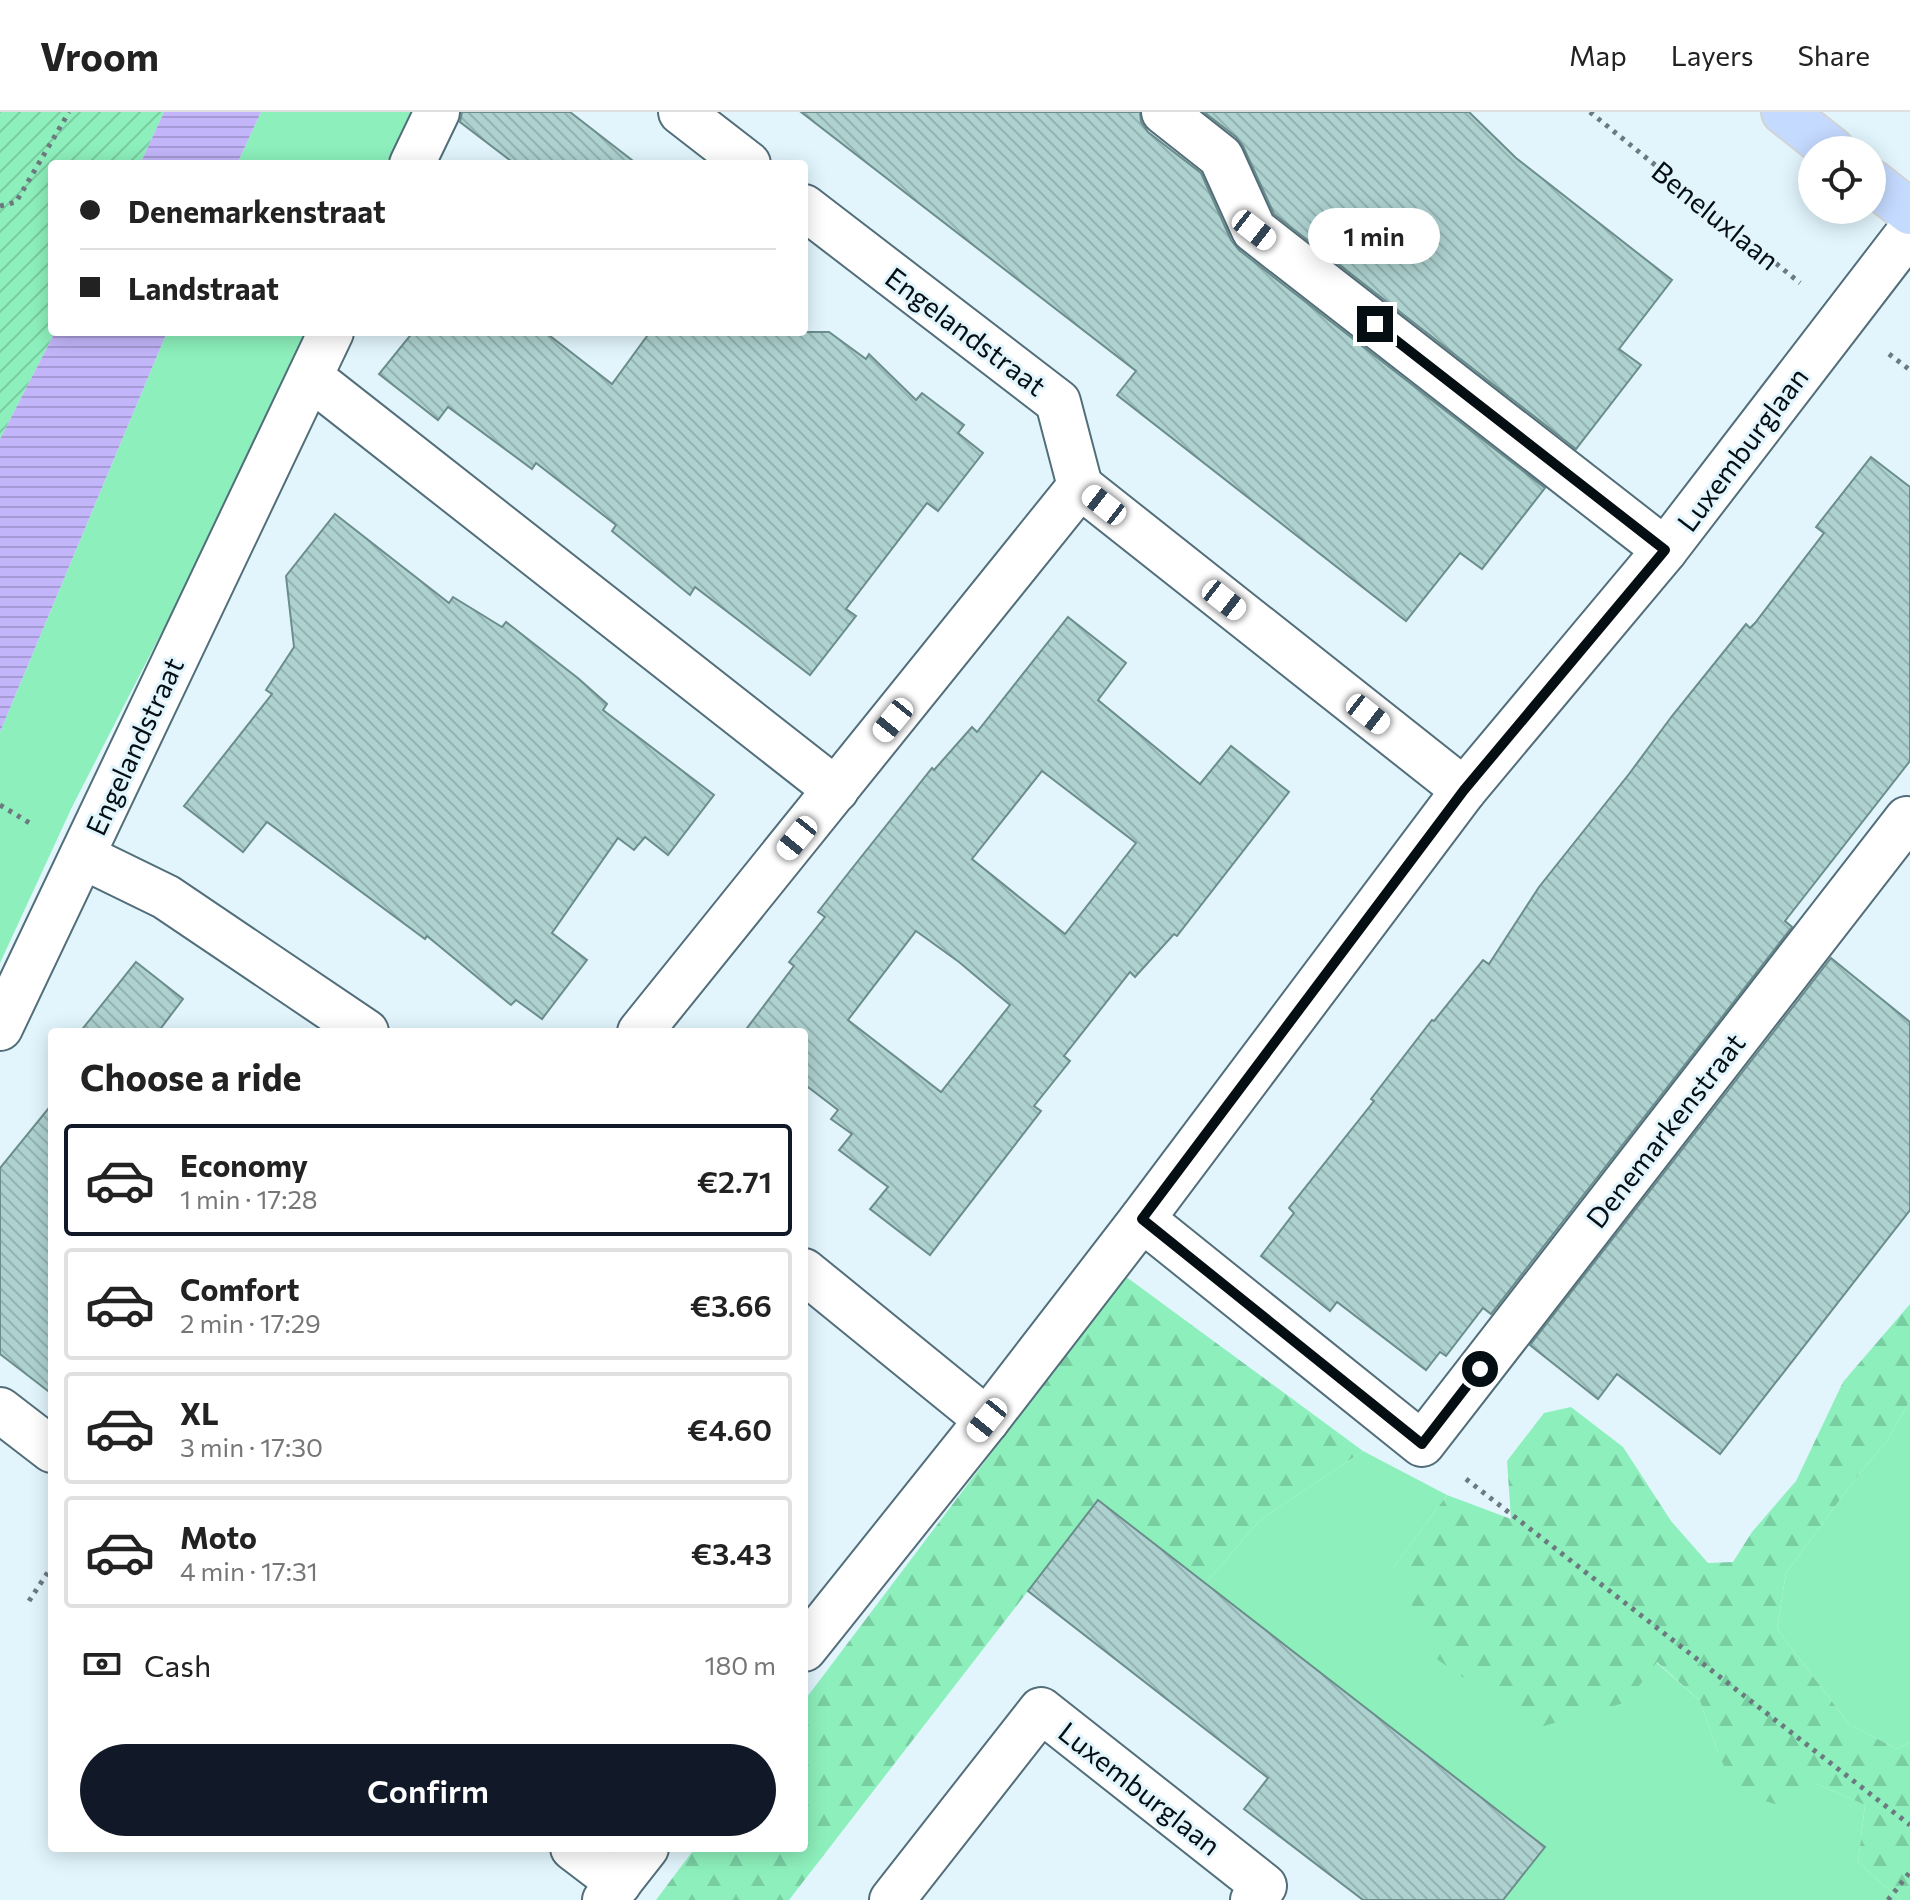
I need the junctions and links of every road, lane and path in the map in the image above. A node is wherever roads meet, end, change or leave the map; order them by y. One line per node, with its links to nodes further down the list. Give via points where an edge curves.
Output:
1 (69, 112): 11 (path, via 16,202)
2 (437, 112): 8 (street)
3 (681, 112): 9 (street)
4 (1164, 112): 19 (street, via 1221,157 1254,230)
5 (1590, 112): 15 (path, Beneluxlaan)
6 (1784, 112): 7 (main road)
7 (1814, 136)
8 (414, 160)
9 (743, 160)
10 (1886, 193): 13 (main road)
11 (0, 206)
12 (808, 210): 18 (street, Engelandstraat, via 1058,402)
13 (1910, 212)
14 (1910, 231): 15 (street, Luxemburglaan)
15 (1843, 318): 19 (street, Luxemburglaan)
16 (329, 336): 17 (street, Engelandstraat)
17 (310, 377): 20 (street); 23 (street, Engelandstraat)
18 (1080, 486): 20 (street); 21 (street)
19 (1665, 550): 21 (street, Luxemburglaan)
20 (836, 790): 26 (street)
21 (1464, 790): 27 (street, Luxemburglaan)
22 (1910, 821): 31 (street, Denemarkenstraat)
23 (82, 856): 24 (street); 25 (street, Engelandstraat, via 166,897)
24 (0, 1028)
25 (360, 1028)
26 (643, 1028)
27 (1142, 1219): 30 (street, Luxemburglaan); 31 (street)
28 (808, 1274): 30 (street)
29 (0, 1410): 32 (street)
30 (987, 1420): 35 (street, Luxemburglaan)
31 (1422, 1444): 36 (path)
32 (48, 1447)
33 (48, 1572): 34 (path)
34 (29, 1601)
35 (808, 1644)
36 (1910, 1825)
37 (577, 1852): 40 (street)
38 (643, 1852): 40 (street)
39 (1910, 1872): 43 (path)
40 (612, 1892)
41 (892, 1900): 42 (street, Luxemburglaan, via 1041,1710 1264,1886)
42 (1253, 1900)
43 (1888, 1900)

